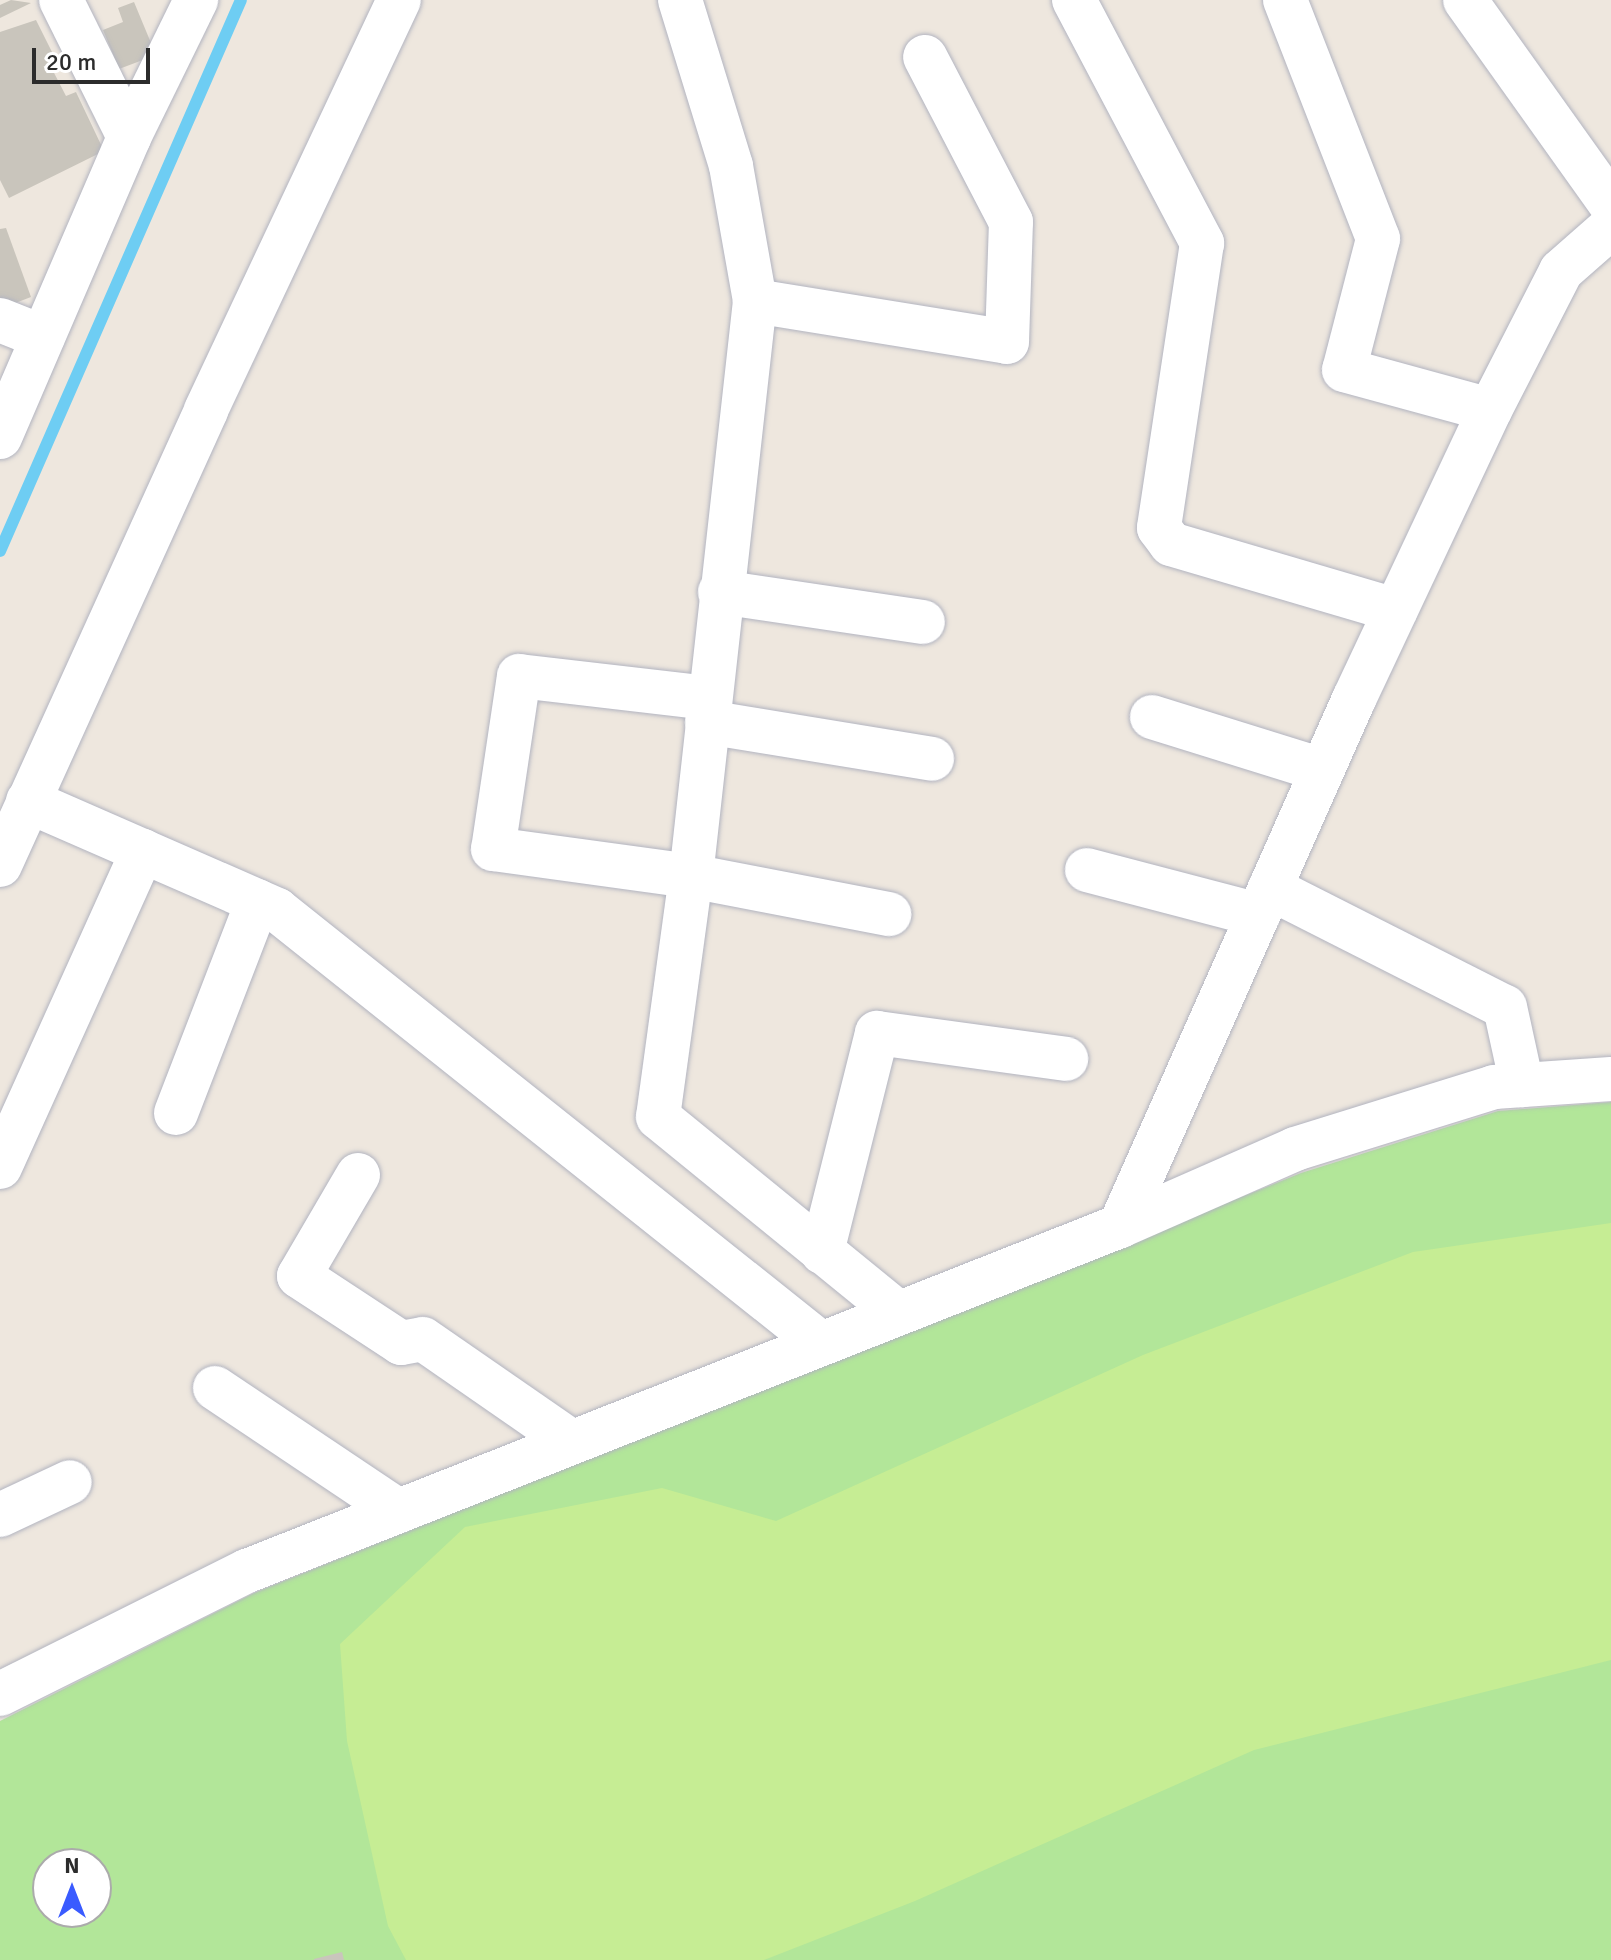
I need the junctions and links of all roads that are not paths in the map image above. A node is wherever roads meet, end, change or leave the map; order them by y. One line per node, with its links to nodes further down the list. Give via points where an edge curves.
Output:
1 (61, 0): 9 (street)
2 (196, 0): 9 (street)
3 (399, 0): 24 (street)
4 (680, 0): 12 (street, via 731,166)
5 (1285, 0): 15 (street, via 1378,239 1344,370)
6 (1467, 1): 10 (street)
7 (1086, 3): 18 (street, via 1202,243 1159,528 1171,544)
8 (925, 57): 12 (street, via 1011,222 1007,342)
9 (129, 137): 14 (street)
10 (1611, 205)
11 (1611, 227): 15 (street, via 1561,271)
12 (755, 301): 17 (street)
13 (0, 320): 14 (street)
14 (43, 337): 16 (street)
15 (1490, 410): 18 (street)
16 (0, 437)
17 (720, 592): 19 (street); 20 (street)
18 (1395, 610): 23 (street)
19 (923, 622)
20 (708, 710): 22 (street); 28 (street); 28 (street, via 519,676 493,849)
21 (1152, 717): 23 (street)
22 (932, 759)
23 (1322, 770): 30 (street)
24 (28, 801): 25 (street); 26 (street)
25 (143, 851): 29 (street); 36 (street)
26 (0, 865)
27 (1087, 870): 30 (street)
28 (691, 876): 31 (street); 39 (street, via 658,1117)
29 (258, 901): 35 (street); 41 (street, via 277,910)
30 (1264, 902): 34 (street, via 1505,1007); 38 (street)
31 (889, 914)
32 (1066, 1059): 39 (street, via 877,1033)
33 (1611, 1079): 34 (street)
34 (1522, 1085): 38 (street, via 1494,1087 1295,1149)
35 (176, 1113)
36 (0, 1167)
37 (358, 1175): 43 (street, via 299,1276 401,1343 423,1339)
38 (1120, 1226): 40 (street)
39 (822, 1252): 40 (street)
40 (897, 1312): 41 (street)
41 (819, 1342): 43 (street)
42 (215, 1388): 45 (street)
43 (569, 1440): 45 (street)
44 (70, 1482): 46 (street)
45 (399, 1511): 47 (street, via 247,1571)
46 (0, 1515)
47 (0, 1694)

